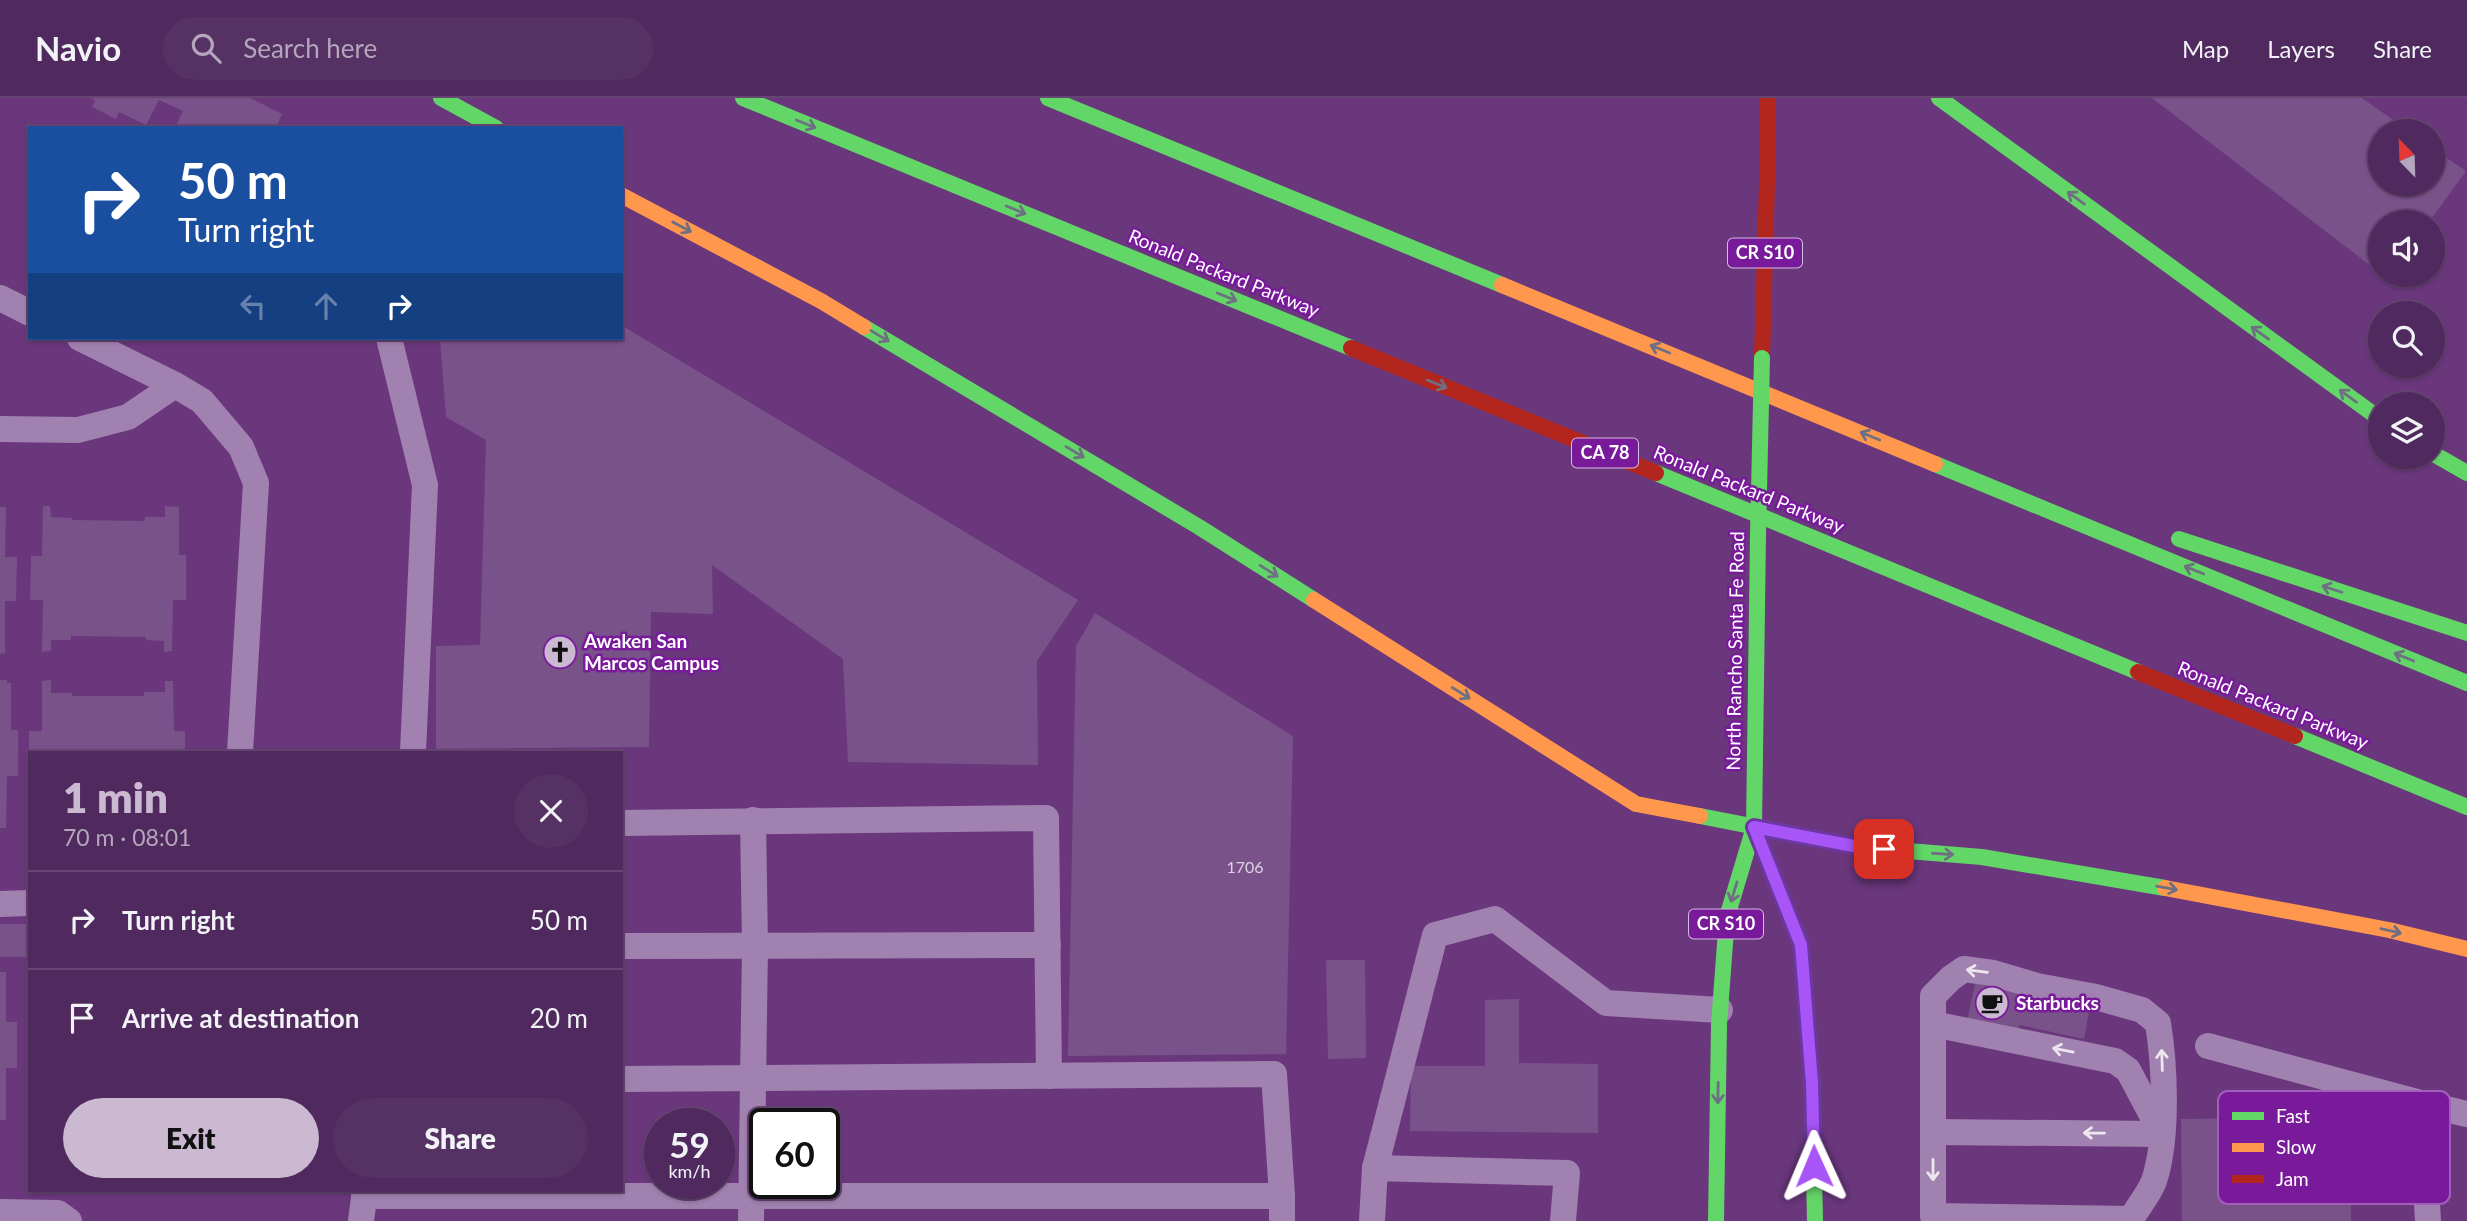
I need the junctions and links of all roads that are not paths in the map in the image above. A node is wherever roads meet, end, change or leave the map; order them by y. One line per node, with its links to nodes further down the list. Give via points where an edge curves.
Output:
1 (441, 98): 6 (main road)
2 (743, 98): 24 (main road, Ronald Packard Parkway / CA 78, one-way to 24)
3 (1048, 98): 15 (main road, one-way to 3)
4 (1767, 98): 27 (main road, North Rancho Santa Fe Road / CR S10, bridge)
5 (1939, 98): 13 (main road, one-way to 5)
6 (492, 126)
7 (623, 196): 27 (main road, one-way to 27, via 821,301 1188,520 1636,804)
8 (0, 298): 9 (lane)
9 (28, 312)
10 (83, 340): 12 (lane)
11 (389, 340): 23 (lane, via 425,485)
12 (175, 386): 14 (lane, via 128,417 78,430); 22 (lane, via 202,401 241,447 256,483)
13 (2368, 410)
14 (0, 429)
15 (1898, 447): 18 (main road); 21 (main road, one-way to 15)
16 (2445, 460): 17 (main road)
17 (2467, 473)
18 (2083, 508)
19 (2162, 534): 20 (main road, one-way to 19)
20 (2467, 633)
21 (2467, 683)
22 (240, 751)
23 (413, 751)
24 (2467, 807)
25 (753, 820): 26 (lane); 30 (lane, via 1046,818); 32 (lane)
26 (623, 823)
27 (1754, 827): 33 (main road, one-way to 33, via 1859,847 1982,857 2248,901); 34 (main road, CR S10, one-way to 34, via 1727,918); 53 (main road, CR S10, via 1801,945 1812,1083)
28 (28, 903): 29 (lane)
29 (0, 904)
30 (1048, 945): 32 (lane); 37 (lane)
31 (623, 946): 32 (lane)
32 (755, 946): 38 (lane)
33 (2467, 949)
34 (1720, 1010): 43 (lane, via 1606,1003 1495,919 1435,936); 52 (main road, CR S10, one-way to 52)
35 (1933, 1024): 41 (lane); 42 (lane, one-way to 35, via 2128,1070 2115,1061); 42 (lane, one-way to 35, via 2158,1023 2142,1010 1964,970 1933,996)
36 (2208, 1046): 40 (lane)
37 (1049, 1076): 38 (lane); 46 (lane, via 1274,1074)
38 (754, 1078): 39 (lane); 45 (lane)
39 (623, 1079)
40 (2376, 1091)
41 (1933, 1132): 42 (lane, one-way to 41); 48 (lane, one-way to 48, via 1933,1216)
42 (2162, 1134): 48 (lane, via 2154,1182)
43 (1376, 1168): 50 (lane); 51 (lane, via 1567,1173)
44 (363, 1202): 45 (lane)
45 (751, 1208): 46 (lane)
46 (1282, 1209)
47 (0, 1212): 49 (lane, via 58,1213)
48 (2131, 1220)
49 (69, 1221)
50 (1372, 1221)
51 (1563, 1221)
52 (1716, 1221)
53 (1815, 1221)

